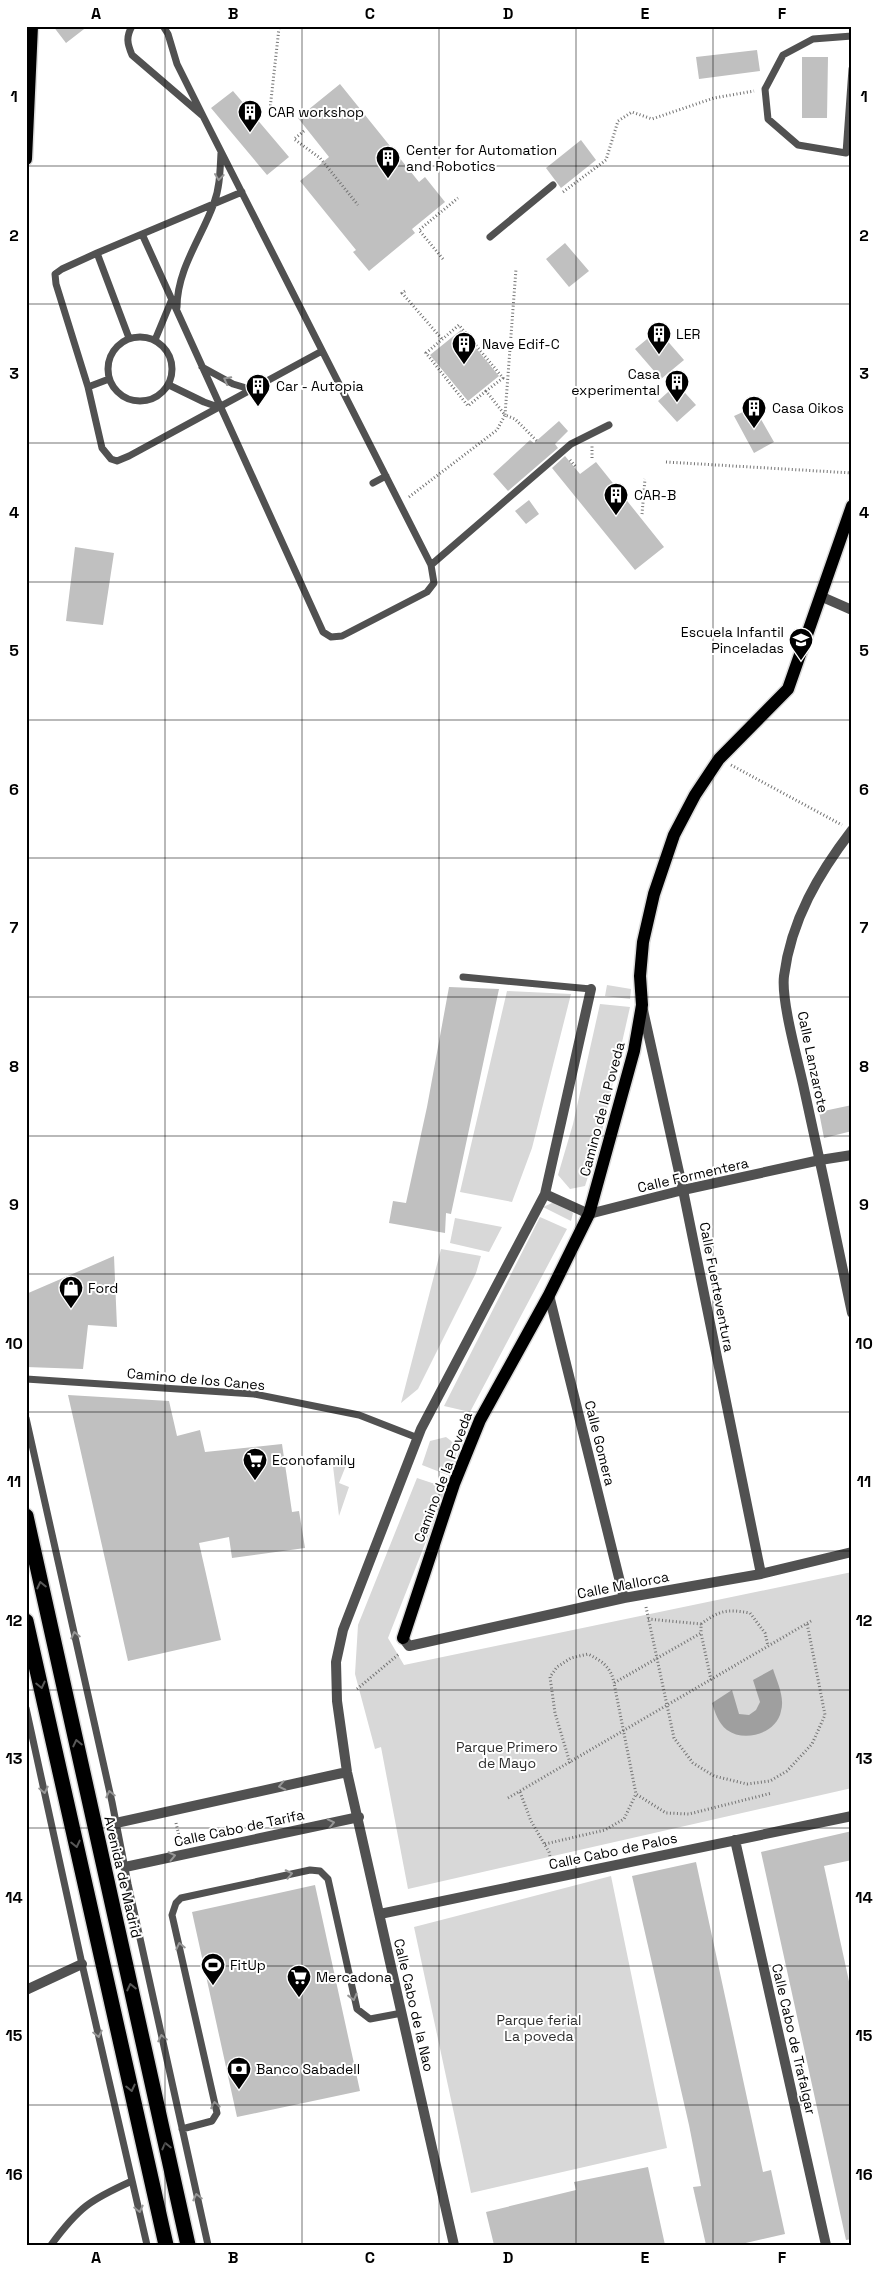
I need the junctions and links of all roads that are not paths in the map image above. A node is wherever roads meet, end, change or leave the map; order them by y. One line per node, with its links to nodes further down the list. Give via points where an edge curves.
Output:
1 (32, 26): 8 (main road)
2 (132, 26): 6 (lane, via 127,35 132,55)
3 (163, 26): 6 (lane, via 177,64)
4 (852, 36): 5 (lane, via 813,38 783,56 766,89 768,119 798,145 846,153)
5 (852, 69)
6 (203, 116): 7 (lane)
7 (221, 151): 10 (lane); 11 (lane, one-way to 11)
8 (26, 159)
9 (553, 186): 13 (lane)
10 (242, 192): 11 (lane); 19 (lane)
11 (214, 202): 12 (lane); 16 (lane, via 182,275 177,291)
12 (142, 234): 14 (lane); 15 (lane)
13 (490, 237)
14 (97, 253): 17 (lane); 23 (lane, via 55,274)
15 (172, 299): 16 (lane); 18 (lane)
16 (177, 310): 20 (lane)
17 (129, 338): 18 (lane, via 142,336); 21 (lane, via 110,354 107,366)
18 (155, 340): 22 (lane, via 168,351 173,368)
19 (322, 350): 24 (lane); 27 (lane)
20 (202, 367): 24 (lane, one-way to 20, via 233,384); 25 (lane)
21 (109, 379): 22 (lane, via 115,390 137,402 155,398); 23 (lane)
22 (169, 385): 25 (lane)
23 (88, 387): 25 (lane, via 102,448 111,459 117,460)
24 (253, 390): 25 (lane)
25 (221, 408): 30 (lane, via 322,632 331,637 342,636 428,592 434,583)
26 (609, 425): 30 (lane, via 571,444)
27 (386, 476): 28 (lane); 30 (lane)
28 (373, 483)
29 (852, 506): 31 (main road, Camino de la Poveda)
30 (431, 565)
31 (820, 596): 32 (street); 36 (main road, Camino de la Poveda, via 788,689 719,759 695,794 674,835 654,894 643,942)
32 (852, 610)
33 (852, 830): 38 (street, Calle Lanzarote, via 816,881 798,922 784,978 788,1012)
34 (462, 977): 35 (lane)
35 (592, 989): 40 (street)
36 (642, 1006): 39 (street, Calle Fuerteventura); 41 (main road, Camino de la Poveda, via 634,1051)
37 (852, 1155): 38 (street, Calle Formentera)
38 (820, 1160): 39 (street, Calle Formentera); 43 (street, Calle Lanzarote)
39 (683, 1190): 41 (street, Calle Formentera); 49 (street, Calle Fuerteventura)
40 (545, 1194): 41 (street); 46 (street)
41 (589, 1214): 42 (main road, Camino de la Poveda)
42 (549, 1295): 50 (street, Calle Gomera); 52 (main road, Camino de la Poveda, via 480,1420 454,1484)
43 (852, 1313)
44 (26, 1379): 46 (lane, Camino de los Canes, via 254,1394 359,1415)
45 (26, 1418): 57 (lane, one-way to 45)
46 (418, 1438): 54 (street, via 343,1630 336,1662 337,1701)
47 (26, 1516): 69 (highway, Avenida de Madrid, one-way to 47)
48 (852, 1552): 49 (street, Calle Mallorca)
49 (761, 1574): 50 (street, Calle Mallorca)
50 (624, 1598): 52 (street, Calle Mallorca)
51 (26, 1620): 68 (highway, one-way to 68)
52 (406, 1642)
53 (26, 1708): 61 (lane, one-way to 61)
54 (347, 1772): 56 (street, Calle Cabo de la Nao); 57 (street, one-way to 57)
55 (852, 1816): 58 (street, Calle Cabo de Palos)
56 (358, 1817): 59 (street, Calle Cabo de Tarifa, one-way to 56); 60 (street, Calle Cabo de la Nao)
57 (116, 1823): 59 (lane)
58 (735, 1840): 60 (street, Calle Cabo de Palos); 72 (street, Calle Cabo de Trafalgar)
59 (125, 1866): 64 (lane, one-way to 59)
60 (380, 1914): 63 (street, Calle Cabo de la Nao)
61 (82, 1964): 62 (street); 65 (lane, one-way to 65)
62 (26, 1990)
63 (402, 2013): 64 (lane, one-way to 63, via 212,2121 217,2113 172,1915 181,1898 310,1870 320,1871 328,1880 357,2009 370,2019); 71 (street, Calle Cabo de la Nao)
64 (182, 2129): 70 (lane, one-way to 64)
65 (132, 2181): 66 (lane, via 88,2203); 67 (lane, one-way to 67)
66 (51, 2245)
67 (147, 2245)
68 (166, 2245)
69 (188, 2245)
70 (208, 2245)
71 (454, 2245)
72 (826, 2245)

